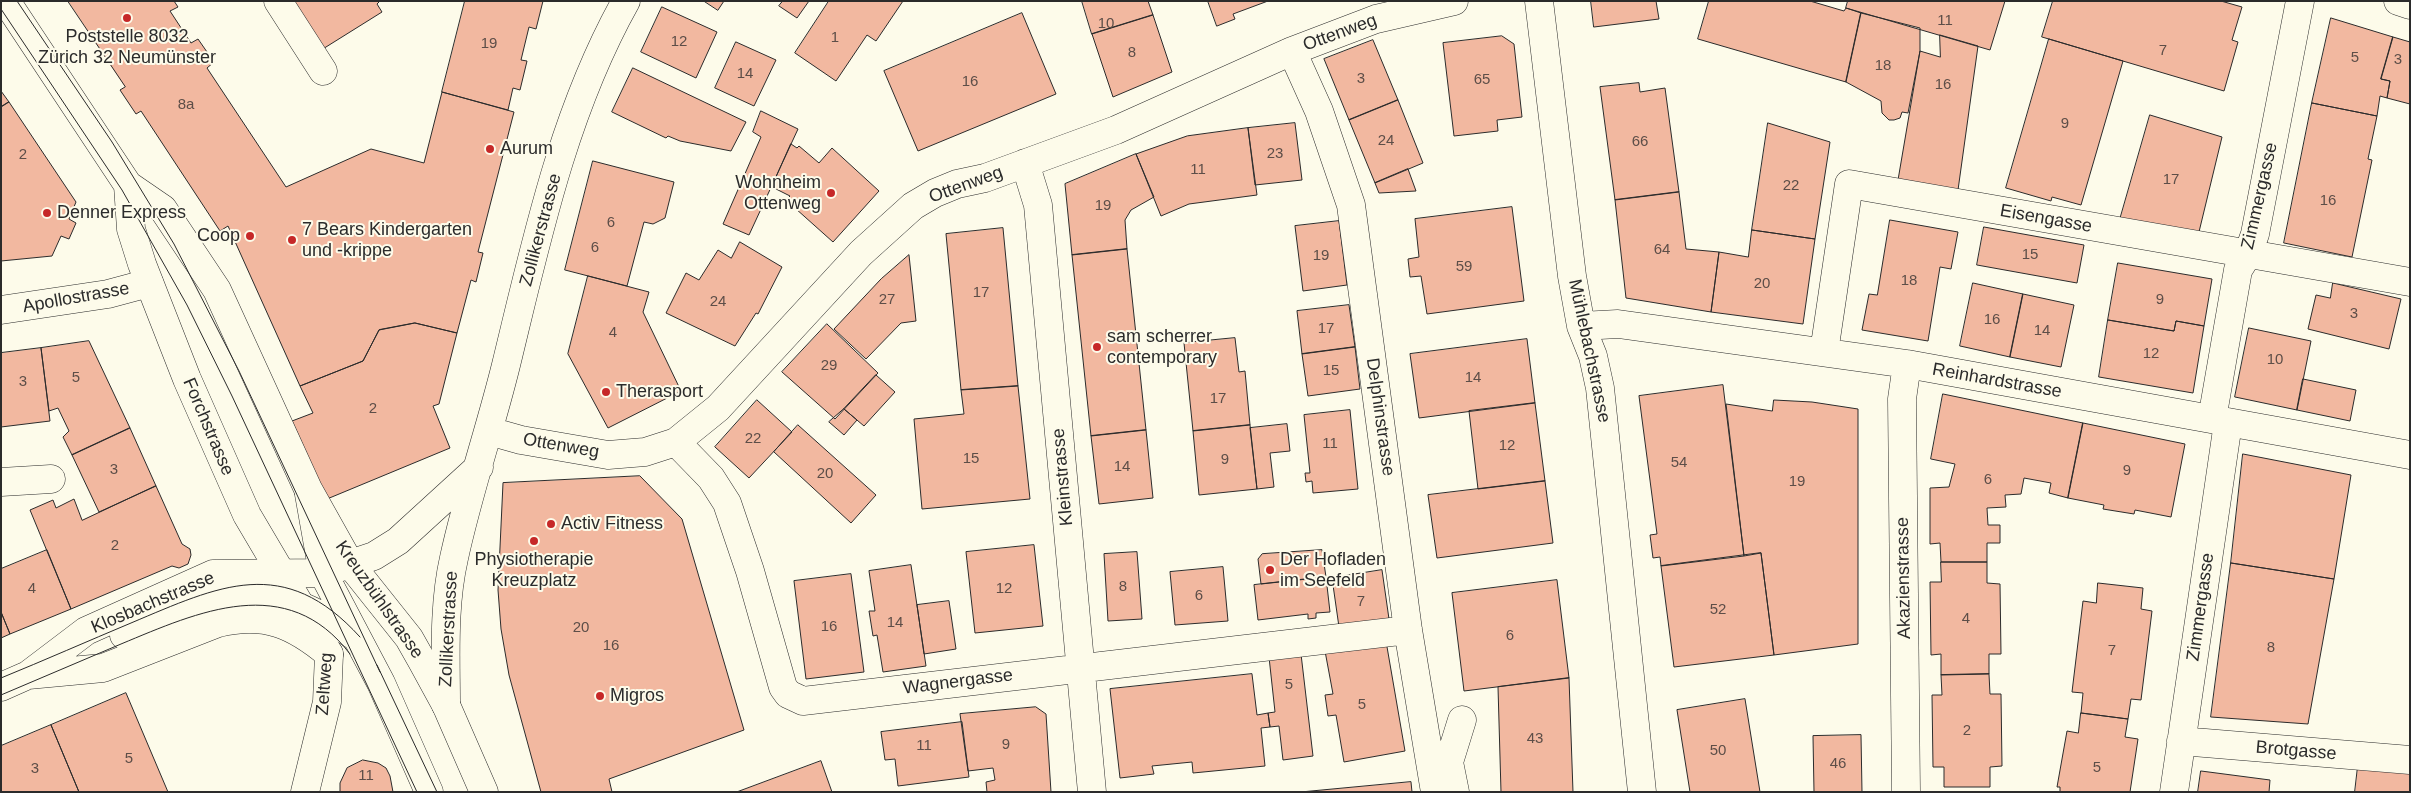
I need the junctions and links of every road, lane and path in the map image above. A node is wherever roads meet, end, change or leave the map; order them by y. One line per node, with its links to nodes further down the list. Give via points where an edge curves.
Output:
1 (6, 1): 12 (street, Forchstrasse)
2 (278, 1): 10 (street)
3 (626, 1): 21 (street, Zollikerstrasse, via 600,51 550,190)
4 (1454, 1): 9 (street, Ottenweg, via 1376,19)
5 (1539, 1): 17 (street, Mühlebachstrasse)
6 (2300, 1): 13 (street, Zimmergasse)
7 (2398, 1): 8 (street)
8 (2410, 5)
9 (1292, 51): 11 (street, Ottenweg, via 1116,130); 33 (street, Delphinstrasse, via 1318,111 1351,205)
10 (323, 71)
11 (1025, 163): 22 (street, Ottenweg, via 985,178 957,184 913,206 861,253 718,408); 36 (street, Kleinstrasse, via 1038,205)
12 (128, 185): 15 (street, Forchstrasse, via 131,229); 27 (street, Forchstrasse, via 163,210 217,290)
13 (2248, 254): 14 (street, Eisengasse); 18 (street, Eisengasse, via 1849,184); 20 (street, Zimmergasse, via 2238,270)
14 (2410, 282)
15 (149, 283): 16 (street, Apollostrasse, via 108,294); 30 (street, Forchstrasse, via 236,490)
16 (1, 310)
17 (1581, 326): 18 (street, Reinhardstrasse, via 1618,324); 49 (street, Mühlebachstrasse, via 1593,356 1600,388)
18 (1824, 352): 19 (street, Reinhardstrasse)
19 (1907, 364): 20 (street, Reinhardstrasse); 50 (street, Akazienstrasse, via 1902,399)
20 (2220, 421): 23 (street, Reinhardstrasse); 41 (street, Zimmergasse)
21 (489, 431): 22 (street, Ottenweg, via 608,455 645,452); 24 (street, Zollikerstrasse)
22 (676, 442): 36 (street, Wagnergasse, via 711,478 727,503 784,687 794,698 813,700)
23 (2410, 455)
24 (479, 467): 28 (street, via 398,541 374,556); 39 (street, Zollikerstrasse, via 454,559 447,610)
25 (51, 479): 26 (street)
26 (1, 482)
27 (308, 489): 28 (street, Kreuzbühlstrasse); 29 (street, Kreuzbühlstrasse)
28 (350, 564): 29 (street); 39 (street, Kreuzbühlstrasse, via 409,638)
29 (323, 573): 30 (street, Klosbachstrasse); 32 (street, Zeltweg); 34 (street, Kreuzbühlstrasse)
30 (281, 574): 31 (street, Forchstrasse); 37 (street, Klosbachstrasse, via 213,574 86,631)
31 (300, 606): 32 (street); 35 (street, Forchstrasse); 37 (street, via 270,595 224,596 195,604)
32 (326, 617): 34 (street); 35 (street, Zeltweg)
33 (1408, 630): 36 (street, Wagnergasse); 47 (street, Delphinstrasse)
34 (356, 637): 44 (street, Kreuzbühlstrasse, via 381,683)
35 (329, 654): 37 (street, Klosbachstrasse, via 290,627 261,619 236,619 103,668); 43 (street, Zeltweg, via 327,702)
36 (1079, 668): 46 (street, Kleinstrasse)
37 (28, 675): 38 (street, Klosbachstrasse)
38 (1, 687)
39 (446, 705): 45 (street, Kreuzbühlstrasse)
40 (1462, 720): 48 (street, via 1449,762)
41 (2181, 741): 42 (street, Brotgasse); 51 (street, Zimmergasse)
42 (2410, 760)
43 (305, 792)
44 (429, 792)
45 (484, 792)
46 (1092, 792)
47 (1435, 792)
48 (1455, 792)
49 (1642, 792)
50 (1906, 792)
51 (2174, 792)

